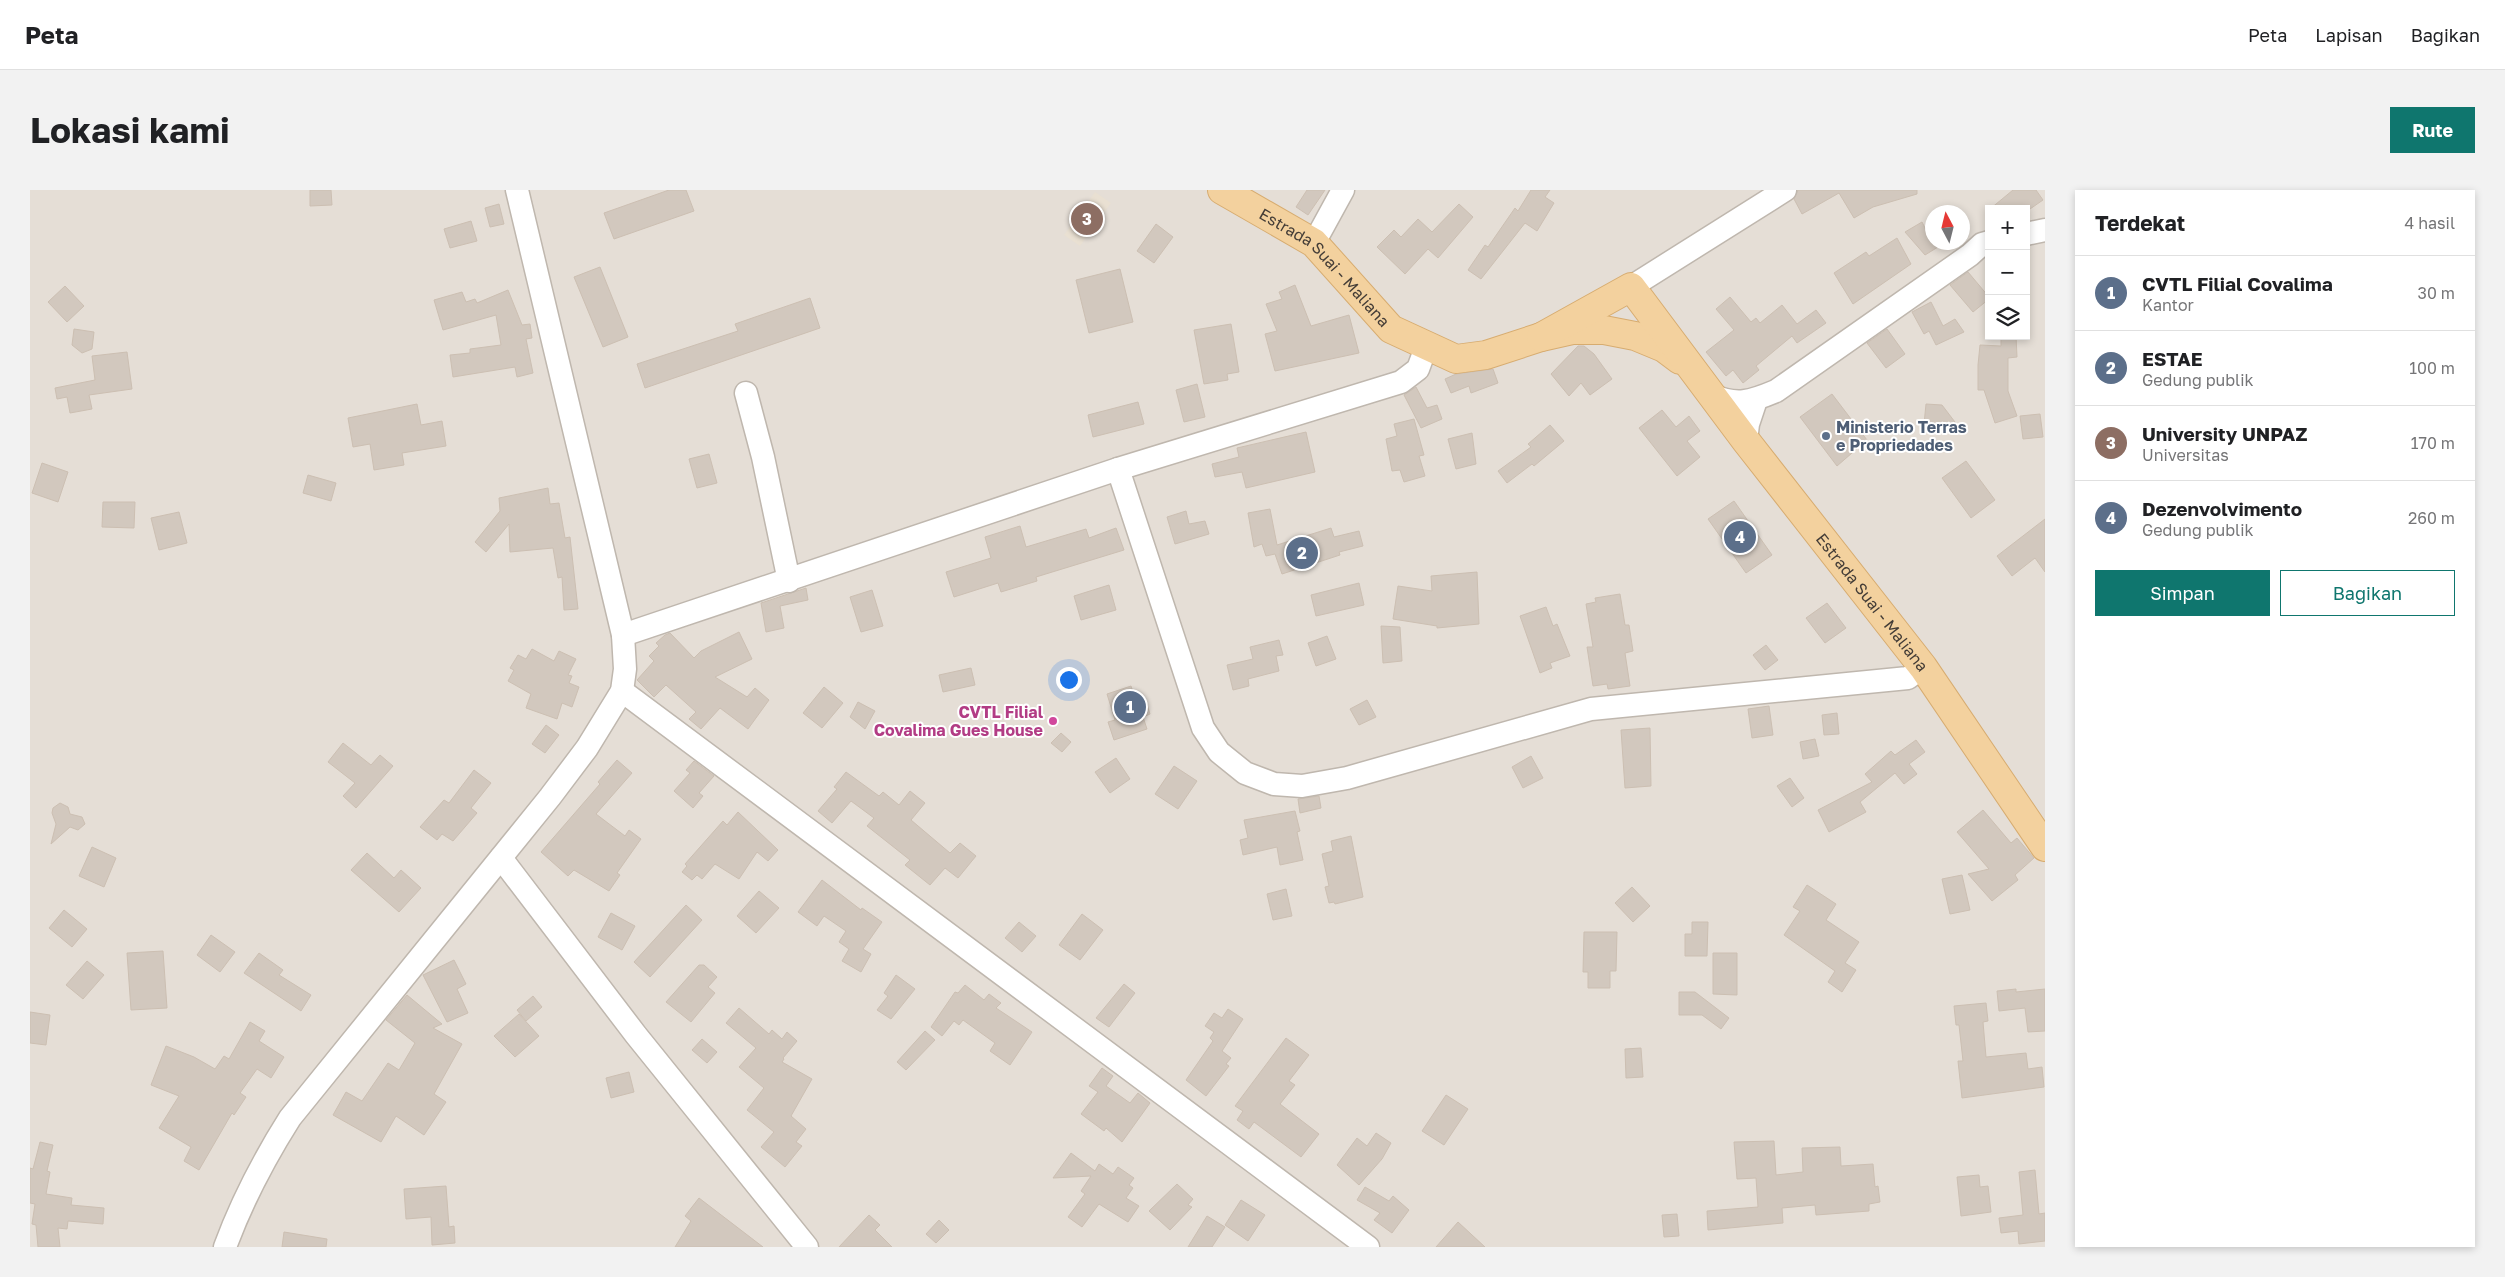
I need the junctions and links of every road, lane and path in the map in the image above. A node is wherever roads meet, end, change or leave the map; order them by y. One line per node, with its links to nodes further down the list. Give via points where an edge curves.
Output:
1 (517, 190): 19 (street)
2 (1222, 190): 7 (main road, Estrada Suai - Maliana)
3 (1343, 190): 7 (street)
4 (1785, 190): 9 (street)
5 (2045, 230): 6 (street)
6 (2030, 233)
7 (1314, 243): 11 (main road, Estrada Suai - Maliana, via 1391,329)
8 (1985, 243): 15 (street, via 1776,391)
9 (1631, 287): 10 (main road, Estrada Suai - Maliana); 12 (main road, Estrada Suai - Maliana)
10 (1541, 337): 11 (main road, Estrada Suai - Maliana, via 1486,355 1456,358); 12 (main road, Estrada Suai - Maliana, via 1572,330 1604,330 1634,336 1664,348)
11 (1426, 347): 17 (street, via 1418,369 1401,382)
12 (1690, 366): 14 (main road, Estrada Suai - Maliana)
13 (746, 393): 18 (street, via 763,457)
14 (1711, 394): 15 (street, via 1728,402); 16 (main road, Estrada Suai - Maliana)
15 (1756, 400): 16 (street)
16 (1746, 441): 20 (main road, Estrada Suai - Maliana)
17 (1118, 469): 18 (street); 20 (street, via 1203,728 1220,752 1246,773 1274,784 1302,786 1347,778 1591,709 1908,678)
18 (788, 582): 19 (street)
19 (623, 635): 21 (street, via 625,669)
20 (1923, 667): 22 (main road, Estrada Suai - Maliana)
21 (622, 691): 23 (street, via 587,748); 26 (street)
22 (2042, 837)
23 (501, 858): 24 (street, via 290,1118 262,1163); 25 (street, via 636,1034)
24 (224, 1247)
25 (807, 1247)
26 (1368, 1247)

